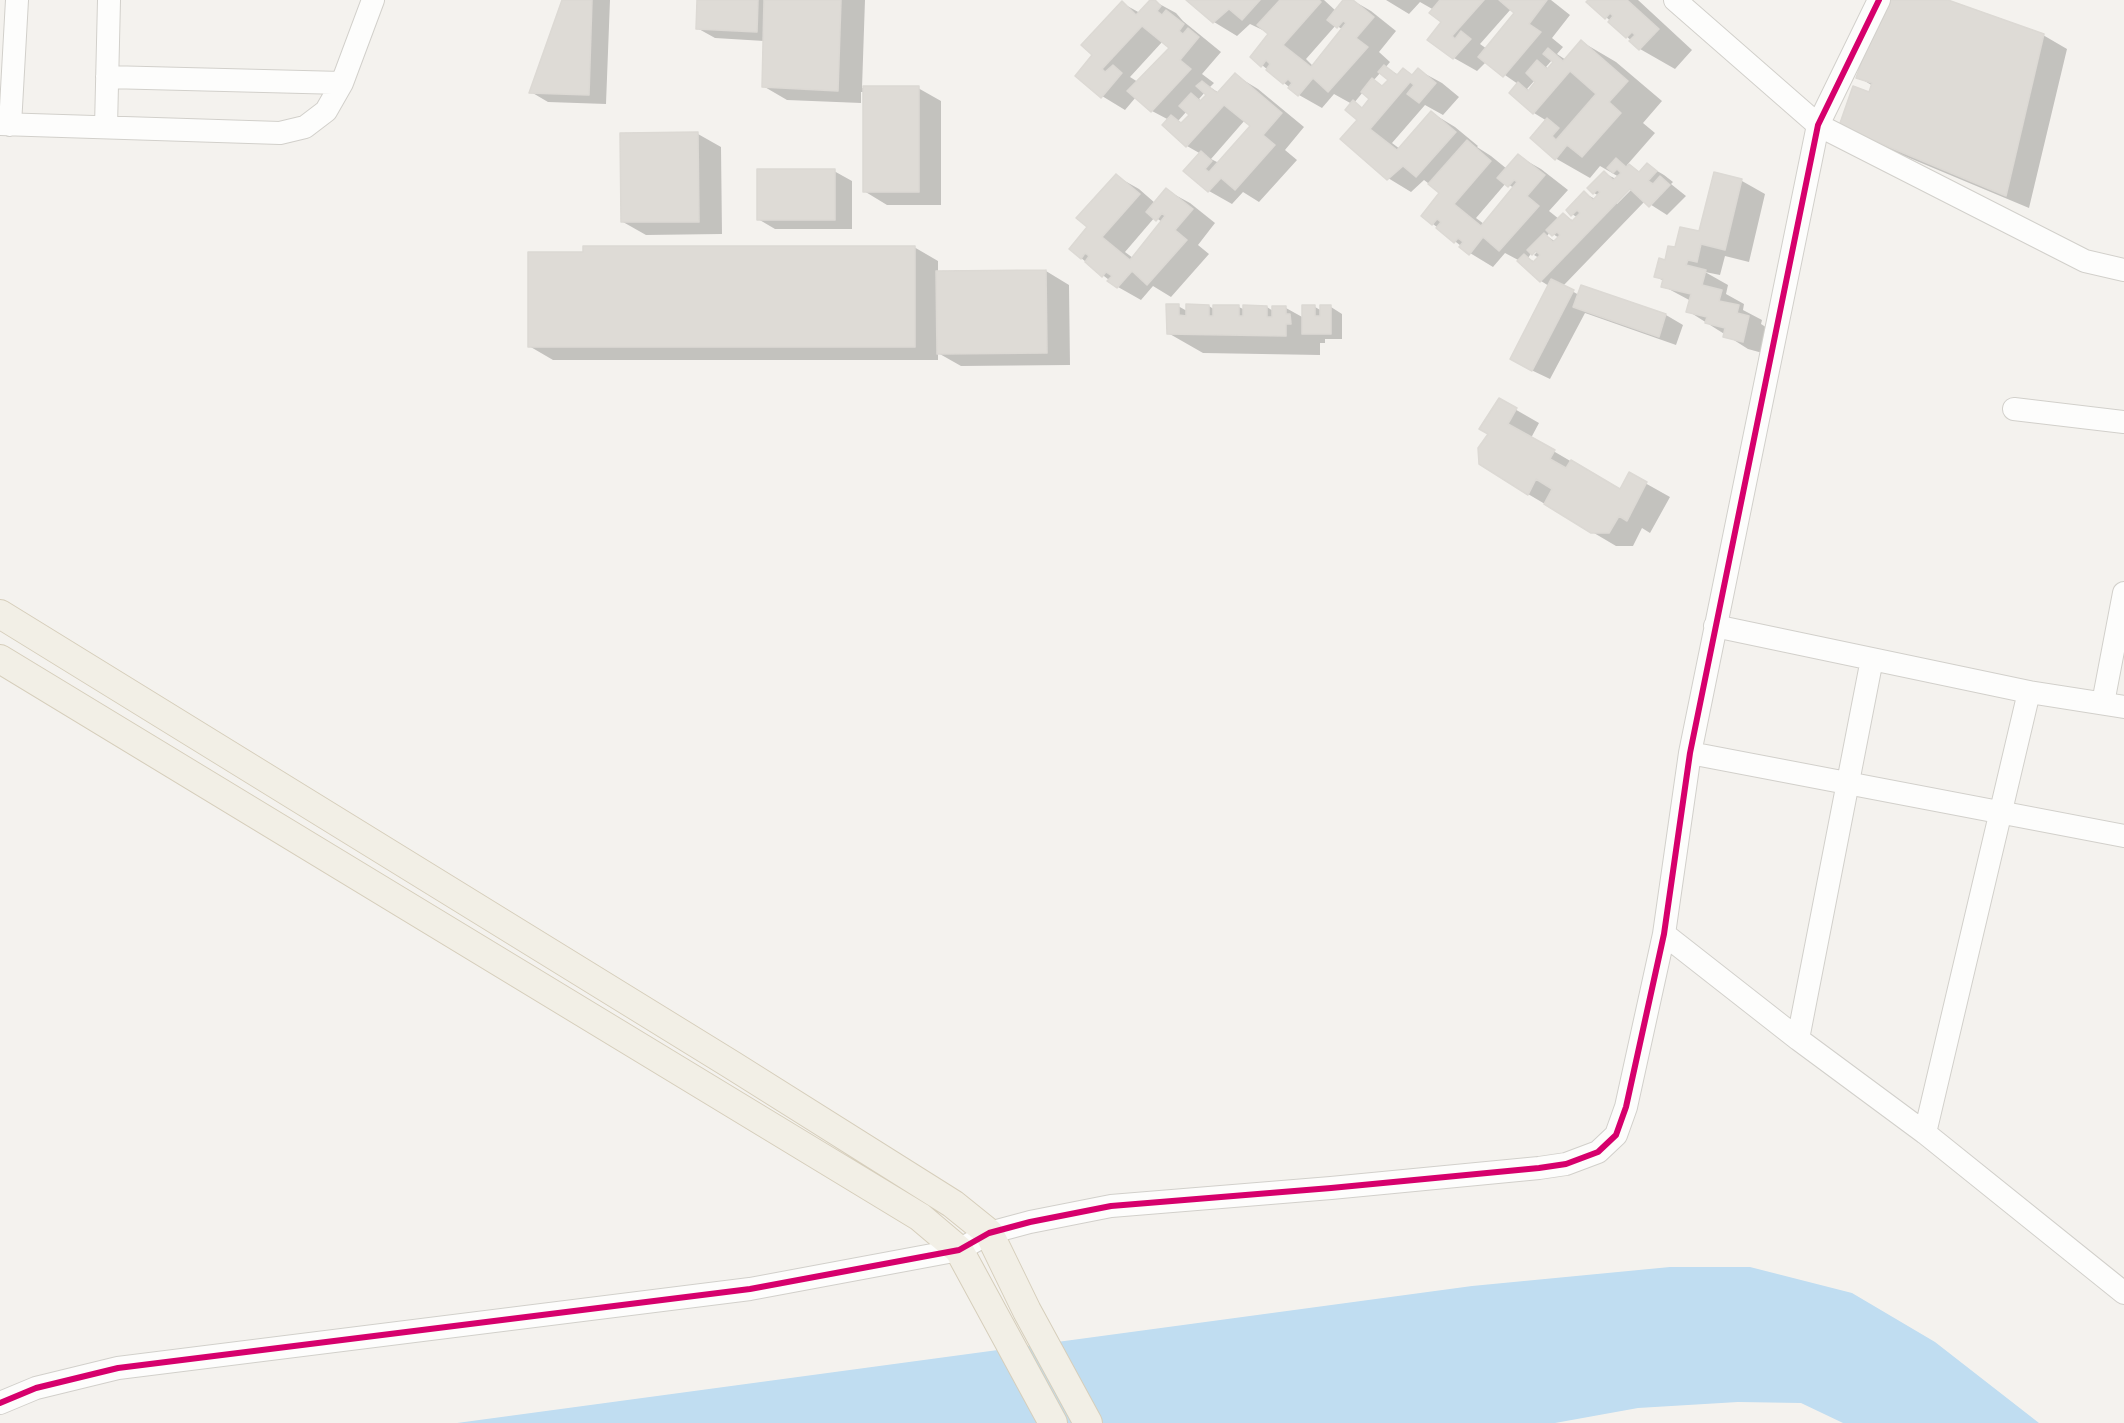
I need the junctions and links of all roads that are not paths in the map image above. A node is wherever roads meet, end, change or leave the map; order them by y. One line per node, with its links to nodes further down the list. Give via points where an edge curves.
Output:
1 (17, 0): 8 (street)
2 (110, 0): 6 (street)
3 (373, 0): 7 (street)
4 (1675, 0): 9 (street)
5 (1879, 0): 9 (street)
6 (107, 77): 7 (street); 10 (street)
7 (342, 82): 10 (street, via 326,111 305,128 280,133)
8 (5, 124): 10 (street)
9 (1818, 124): 11 (street, via 2085,261); 16 (street)
10 (106, 128)
11 (2124, 270)
12 (2014, 409): 13 (street)
13 (2124, 422)
14 (2124, 593): 20 (street)
15 (0, 614): 28 (main road, via 732,1065 953,1204)
16 (1715, 626): 18 (street); 21 (street)
17 (0, 659): 29 (main road, via 920,1217)
18 (1872, 659): 19 (street); 22 (street)
19 (2029, 692): 20 (street); 23 (street)
20 (2114, 705)
21 (1690, 753): 22 (street); 25 (street)
22 (1849, 783): 23 (street); 26 (street)
23 (2001, 812): 24 (street); 27 (street)
24 (2124, 836)
25 (1664, 934): 26 (street); 28 (street, via 1626,1107 1616,1135 1598,1152 1566,1164 1539,1168 1111,1206)
26 (1798, 1039): 27 (street)
27 (1925, 1132): 30 (street)
28 (989, 1233): 29 (street); 33 (main road)
29 (959, 1250): 31 (street, via 750,1289 118,1368 36,1388); 32 (main road)
30 (2124, 1293)
31 (0, 1403)
32 (1053, 1423)
33 (1088, 1423)

